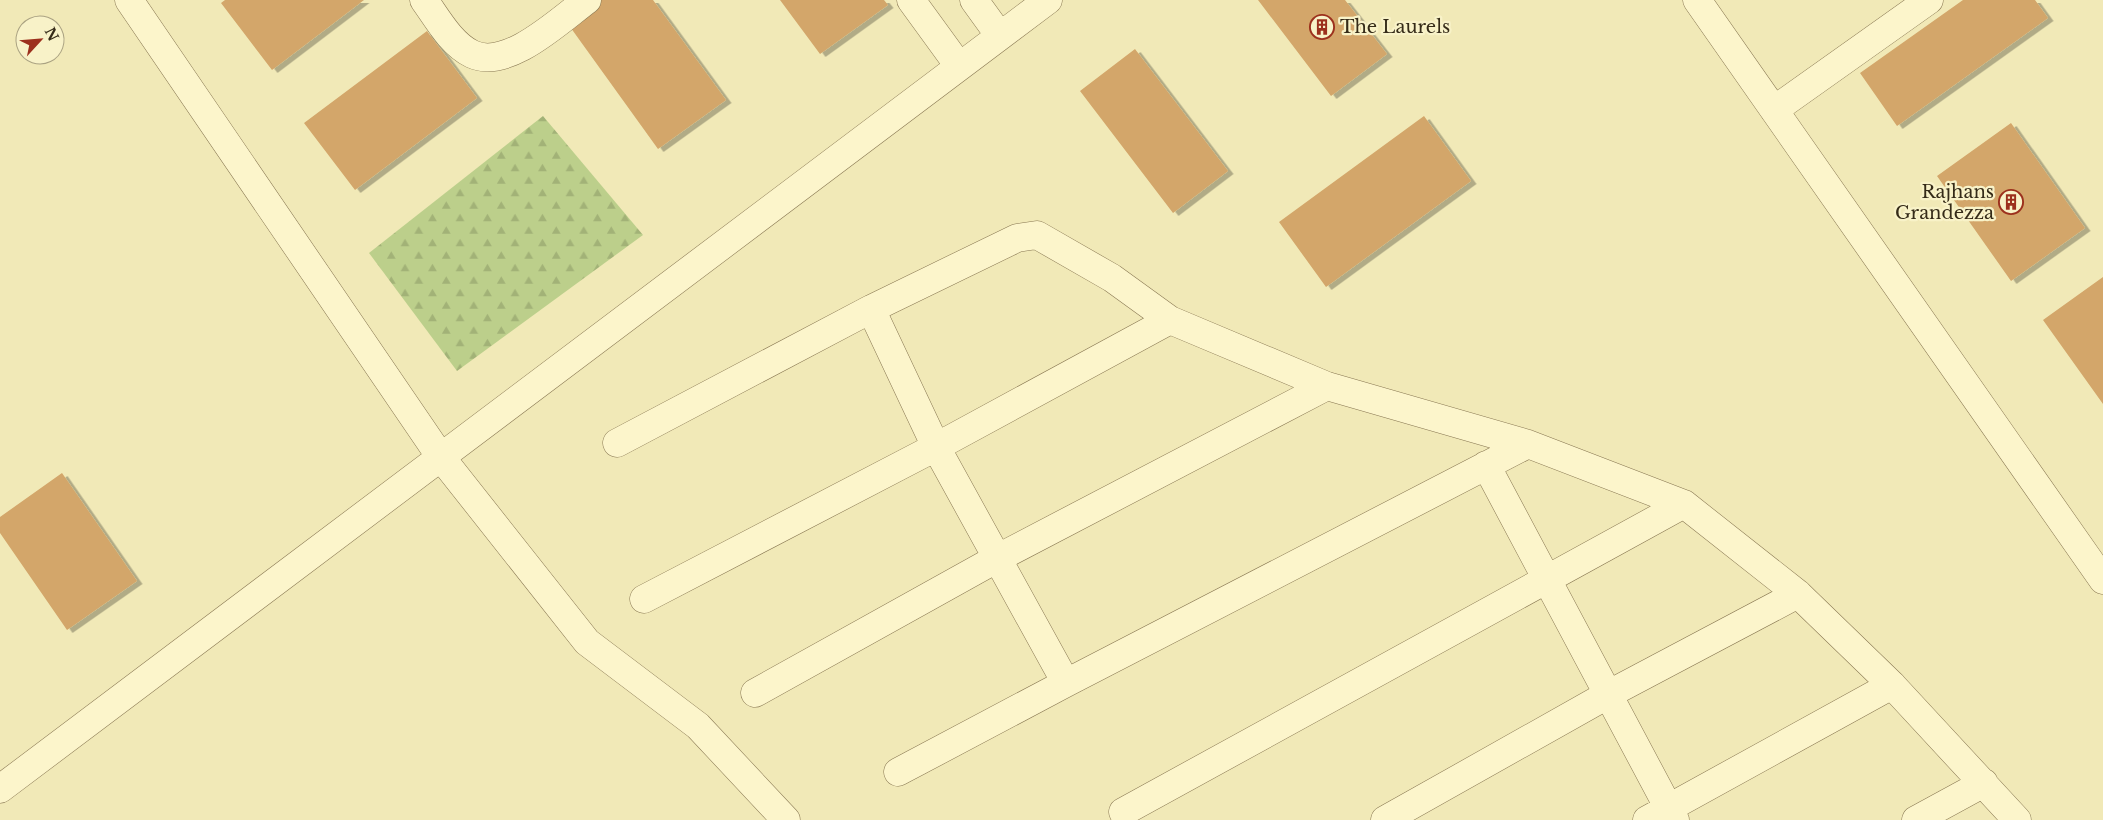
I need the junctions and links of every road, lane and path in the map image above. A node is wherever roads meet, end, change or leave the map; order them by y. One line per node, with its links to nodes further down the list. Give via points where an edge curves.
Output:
1 (129, 0): 18 (street)
2 (424, 0): 3 (street, via 452,39 472,55 496,59 515,52)
3 (588, 0)
4 (911, 0): 10 (street)
5 (974, 0): 9 (street)
6 (1048, 0): 9 (street)
7 (1697, 0): 11 (street)
8 (1929, 0): 11 (street)
9 (1000, 36): 10 (street)
10 (959, 66): 18 (street)
11 (1774, 110): 23 (street)
12 (871, 309): 13 (street, via 1017,238 1037,235 1112,278); 15 (street); 17 (street)
13 (1170, 320): 14 (street); 17 (street)
14 (1327, 386): 16 (street); 21 (street)
15 (617, 443)
16 (1528, 444): 19 (street); 20 (street)
17 (936, 447): 21 (street); 25 (street)
18 (440, 456): 32 (street); 35 (street, via 587,642 698,726)
19 (1486, 465): 22 (street); 26 (street)
20 (1684, 504): 22 (street); 24 (street)
21 (996, 559): 26 (street); 28 (street)
22 (1546, 579): 29 (street); 33 (street)
23 (2103, 580)
24 (1798, 594): 27 (street); 29 (street)
25 (644, 599)
26 (1066, 682): 30 (street)
27 (1892, 685): 31 (street); 34 (street)
28 (755, 693)
29 (1609, 694): 34 (street); 36 (street)
30 (898, 772)
31 (1984, 783): 37 (street); 38 (street)
32 (0, 789)
33 (1122, 812)
34 (1664, 816)
35 (786, 820)
36 (1386, 820)
37 (1916, 820)
38 (2017, 820)

